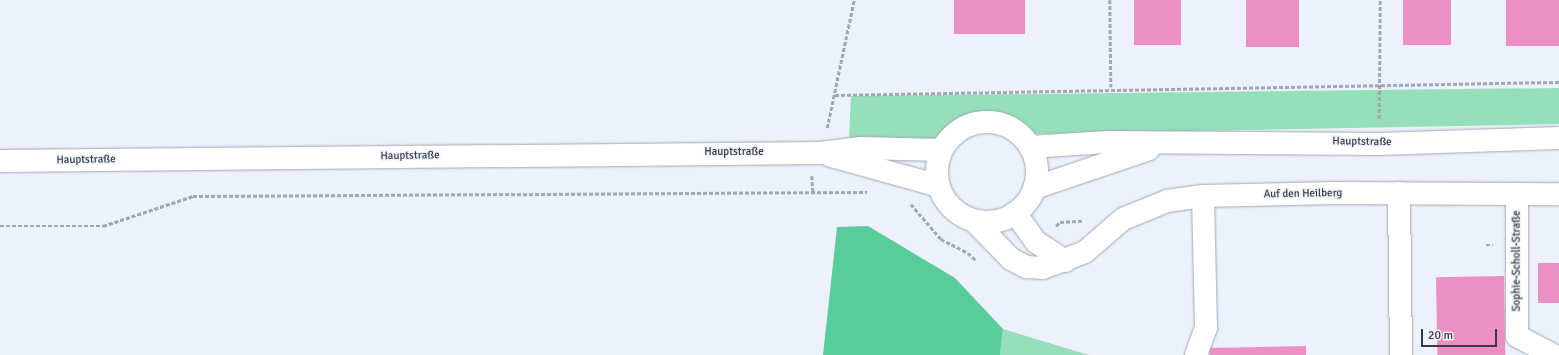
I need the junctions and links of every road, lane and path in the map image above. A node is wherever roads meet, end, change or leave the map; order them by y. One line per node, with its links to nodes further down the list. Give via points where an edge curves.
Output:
1 (854, 0): 7 (path)
2 (1110, 0): 6 (path)
3 (1380, 0): 5 (path)
4 (1559, 82): 5 (path)
5 (1381, 84): 6 (path)
6 (1111, 87): 7 (path)
7 (835, 94): 8 (path)
8 (828, 123)
9 (1559, 138): 10 (street, Hauptstraße, via 1380,144 1322,141)
10 (1165, 144): 11 (street, Hauptstraße, via 1107,142); 16 (street, Hauptstraße)
11 (1030, 147): 12 (street, via 1006,125 985,121 954,133); 16 (street, via 1036,162)
12 (941, 150): 13 (street, Hauptstraße, via 861,148); 15 (street, via 937,168)
13 (820, 153): 14 (street, Hauptstraße); 15 (street, Hauptstraße)
14 (0, 161)
15 (938, 186): 23 (street, via 955,211)
16 (1034, 188): 22 (street, via 1025,204)
17 (813, 192): 24 (path, via 193,196 104,226)
18 (1399, 193): 20 (street, Auf den Heilberg); 21 (street, Auf den Heilberg); 27 (street)
19 (1559, 194): 20 (street, Auf den Heilberg)
20 (1517, 195): 28 (street, Sophie-Scholl-Straße, via 1517,336)
21 (1203, 196): 25 (street, Auf den Heilberg, via 1167,201 1145,208 1123,219 1085,252); 26 (street, via 1206,328)
22 (1015, 213): 23 (street, via 995,221); 25 (street, via 1036,242)
23 (973, 220): 25 (street, Auf den Heilberg, via 1011,259 1026,267 1043,268)
24 (0, 226)
25 (1065, 261)
26 (1196, 355)
27 (1401, 355)
28 (1552, 355)

